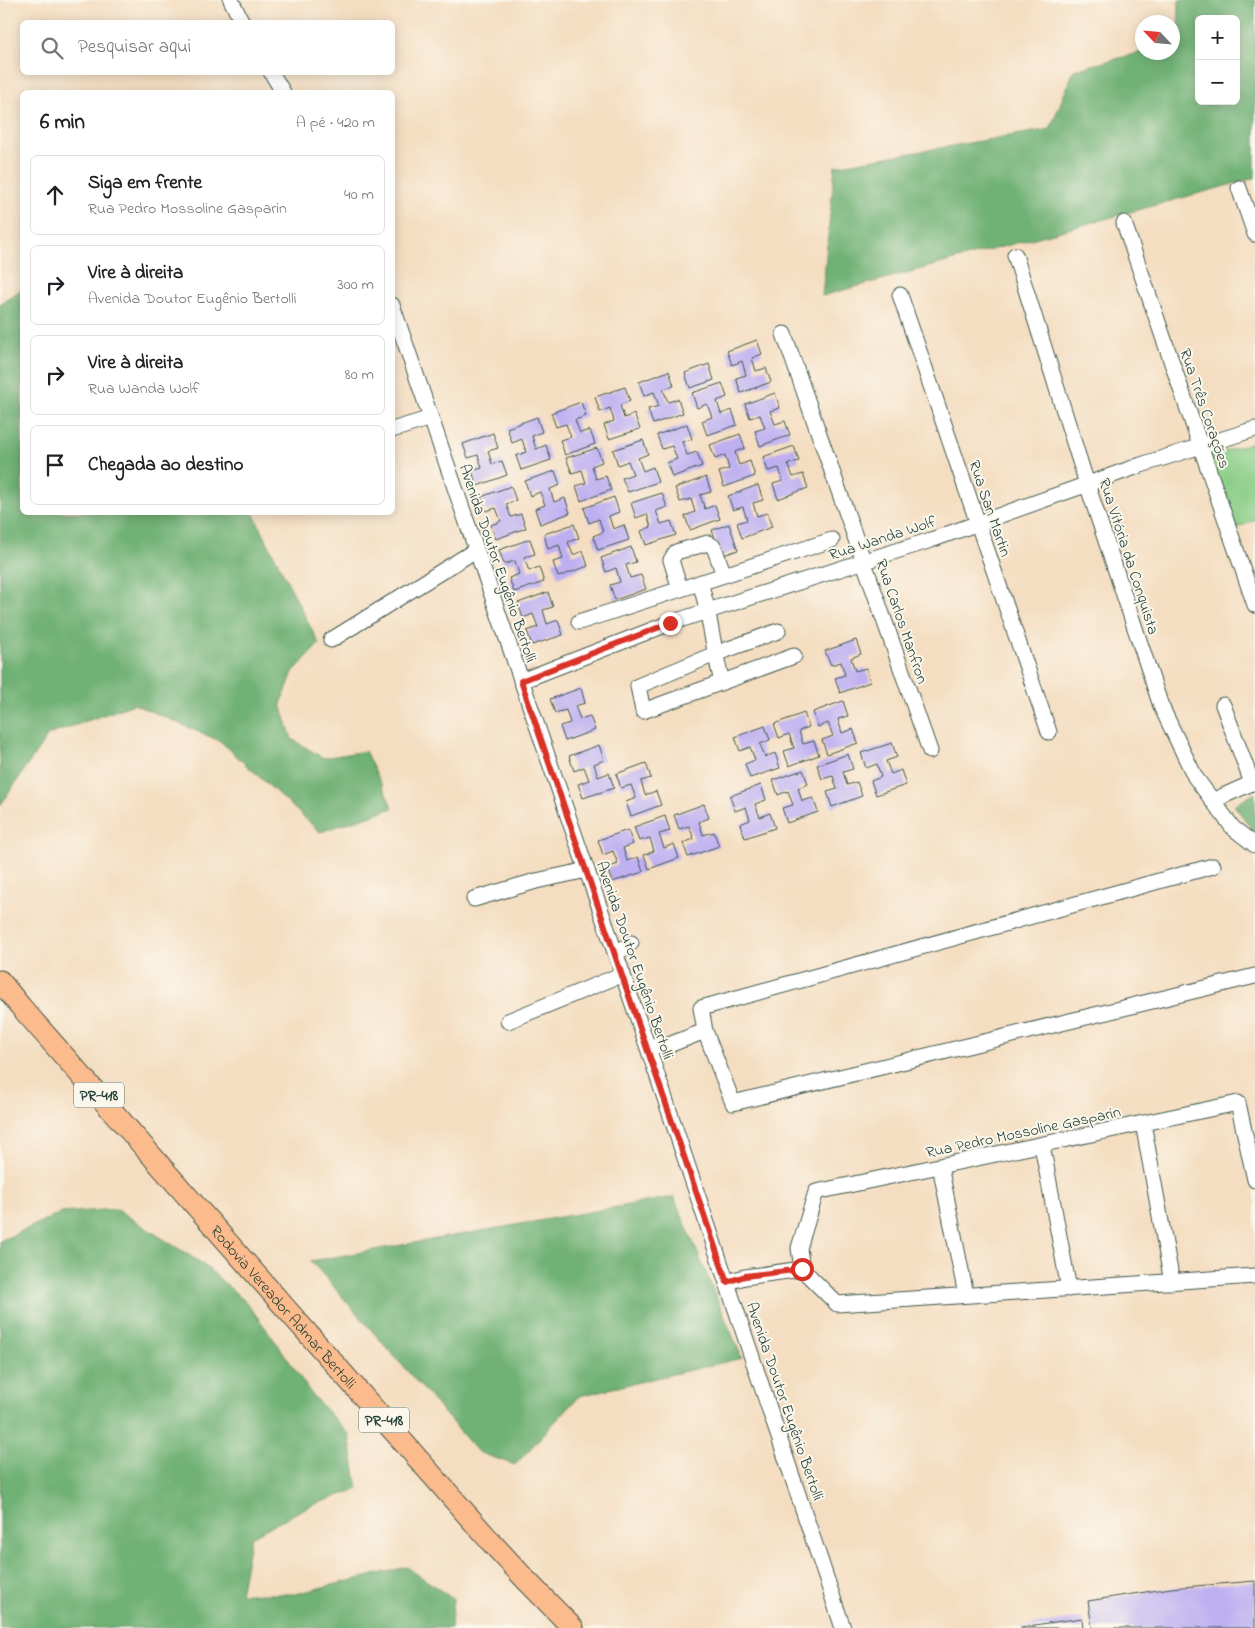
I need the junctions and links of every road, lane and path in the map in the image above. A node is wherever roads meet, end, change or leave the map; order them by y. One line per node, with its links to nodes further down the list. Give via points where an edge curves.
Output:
1 (231, 0): 2 (street)
2 (241, 20)
3 (273, 75): 4 (street)
4 (282, 90)
5 (1239, 188): 7 (street)
6 (1124, 223): 15 (street, Rua Três Corações)
7 (1255, 234)
8 (1015, 255): 16 (street, Rua Vitória da Conquista)
9 (900, 295): 17 (street, Rua San Martin)
10 (395, 314): 12 (street, Avenida Doutor Eugênio Bertolli)
11 (784, 334): 20 (street, Rua Carlos Manfron)
12 (431, 418): 13 (street); 19 (street, Avenida Doutor Eugênio Bertolli)
13 (395, 429)
14 (1255, 429): 15 (street, Rua Wanda Wolf)
15 (1200, 447): 16 (street, Rua Wanda Wolf); 24 (street, Rua Três Corações)
16 (1087, 484): 17 (street, Rua Wanda Wolf); 36 (street, Rua Vitória da Conquista, via 1161,706 1194,777)
17 (978, 523): 20 (street, Rua Wanda Wolf); 34 (street, Rua San Martin)
18 (832, 540): 21 (street)
19 (476, 550): 28 (street); 31 (street, Avenida Doutor Eugênio Bertolli)
20 (864, 561): 25 (street, Rua Wanda Wolf); 35 (street, Rua Carlos Manfron)
21 (724, 575): 22 (street); 23 (street, via 714,546 708,544 676,552 671,560)
22 (701, 582): 23 (street); 25 (street)
23 (680, 589): 26 (street)
24 (1255, 605)
25 (707, 611): 29 (street); 31 (street, Rua Wanda Wolf)
26 (579, 622)
27 (778, 632): 29 (street)
28 (331, 640)
29 (715, 654): 32 (street); 32 (street, via 638,686 643,711)
30 (794, 656): 32 (street)
31 (521, 681): 39 (street, Avenida Doutor Eugênio Bertolli)
32 (722, 682)
33 (1223, 705): 36 (street, via 1252,782)
34 (1049, 732)
35 (930, 751)
36 (1212, 801): 37 (street, Rua Vitória da Conquista, via 1233,828)
37 (1255, 845)
38 (1213, 866): 47 (street, via 701,1008)
39 (587, 870): 40 (street); 42 (street, Avenida Doutor Eugênio Bertolli)
40 (474, 899)
41 (631, 943): 42 (street)
42 (616, 954): 43 (street, Avenida Doutor Eugênio Bertolli)
43 (623, 974): 46 (street); 48 (street, Avenida Doutor Eugênio Bertolli)
44 (1255, 976): 47 (street, via 733,1103)
45 (0, 981): 59 (highway, Rodovia Vereador Admar Bertolli / PR-418, via 497,1548)
46 (508, 1021)
47 (705, 1031): 48 (street, via 666,1046)
48 (647, 1045): 55 (street, Avenida Doutor Eugênio Bertolli)
49 (1143, 1123): 50 (street, Rua Pedro Mossoline Gasparin); 52 (street, Rua Pedro Mossoline Gasparin, via 1238,1103); 56 (street)
50 (1042, 1145): 51 (street, Rua Pedro Mossoline Gasparin); 57 (street)
51 (940, 1166): 53 (street, Rua Pedro Mossoline Gasparin, via 816,1192 800,1248); 58 (street)
52 (1255, 1180)
53 (802, 1269): 55 (street, via 745,1276); 58 (street, via 836,1304)
54 (1255, 1276): 56 (street)
55 (727, 1282): 60 (street, Avenida Doutor Eugênio Bertolli)
56 (1172, 1282): 57 (street)
57 (1069, 1289): 58 (street)
58 (966, 1296)
59 (573, 1628)
60 (844, 1628)

